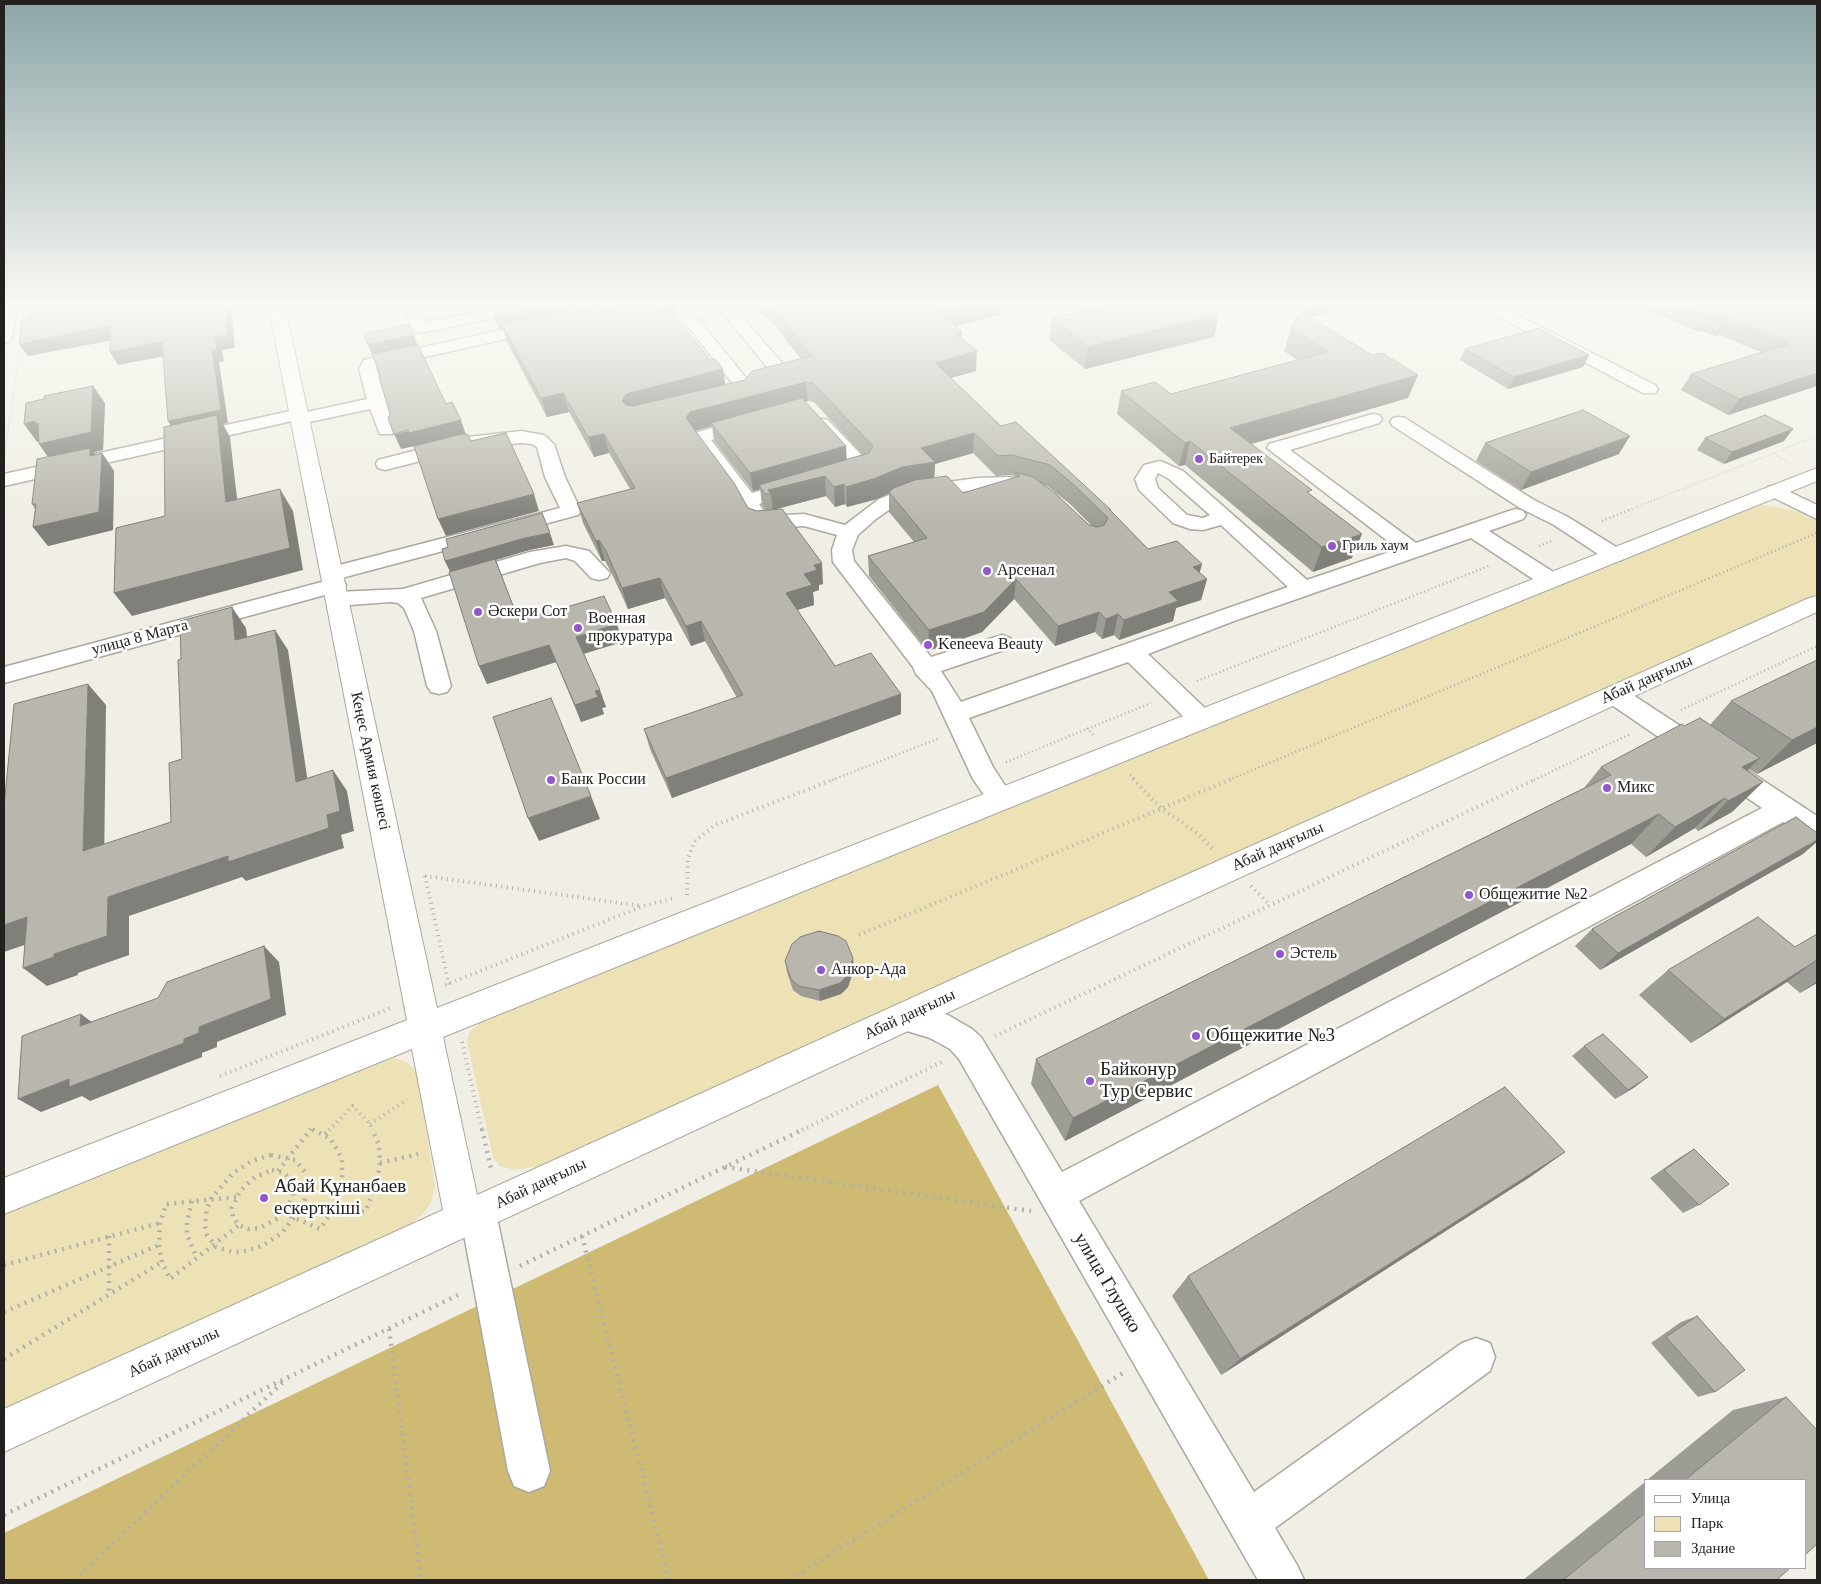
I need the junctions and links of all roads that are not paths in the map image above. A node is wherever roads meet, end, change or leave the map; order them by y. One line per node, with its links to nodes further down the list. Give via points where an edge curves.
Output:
1 (292, 377): 9 (main road, Кеңес Армия көшесі)
2 (369, 377): 6 (street)
3 (736, 377): 7 (street, via 745,388 741,394)
4 (1626, 377): 5 (street)
5 (1649, 389)
6 (376, 402): 9 (street); 13 (street)
7 (703, 403)
8 (808, 408): 19 (street, via 862,467)
9 (300, 416): 16 (street); 29 (main road, Кеңес Армия көшесі)
10 (763, 420): 19 (street, via 700,437)
11 (1372, 420): 25 (street, via 1276,448)
12 (1399, 422): 26 (street)
13 (386, 430)
14 (385, 464): 29 (street, via 468,443 521,437 537,439 545,444 555,477 572,510)
15 (1817, 474): 17 (main road)
16 (4, 480)
17 (1775, 491): 20 (street); 26 (main road)
18 (1047, 497): 24 (street, via 1039,491 1010,484 938,488 910,493 886,503)
19 (748, 501): 24 (street, via 760,523 804,520)
20 (1817, 513)
21 (1222, 515): 30 (street)
22 (1516, 515): 23 (street)
23 (1472, 529): 25 (street); 28 (street)
24 (849, 532): 35 (street, via 842,550 844,562)
25 (1413, 550): 30 (street)
26 (1614, 555): 28 (main road)
27 (599, 572): 31 (street, via 582,556 566,552)
28 (1550, 580): 39 (main road)
29 (335, 586): 31 (street); 36 (street, улица 8 Марта); 45 (main road, Кеңес Армия көшесі)
30 (1303, 589): 34 (street)
31 (404, 596): 37 (street, via 414,604 425,631)
32 (1817, 603): 38 (main road, Абай даңғылы)
33 (1002, 643): 35 (street)
34 (1132, 652): 39 (street); 40 (street)
35 (924, 668): 40 (street, via 942,688)
36 (4, 675)
37 (439, 686)
38 (1615, 695): 42 (street); 44 (main road, Абай даңғылы)
39 (1201, 719): 41 (main road)
40 (958, 722): 41 (street, via 982,772)
41 (1000, 798): 45 (main road)
42 (1783, 810): 43 (street); 47 (street)
43 (1817, 829)
44 (906, 1017): 47 (street, улица Глушко, via 937,1025 970,1048); 48 (main road, Абай даңғылы)
45 (425, 1026): 46 (main road); 48 (main road, Кеңес Армия көшесі)
46 (4, 1196)
47 (1044, 1203): 52 (street, улица Глушко)
48 (471, 1216): 50 (main road, Абай даңғылы); 51 (street)
49 (1476, 1357): 52 (street)
50 (4, 1431)
51 (529, 1471)
52 (1248, 1522): 53 (street, улица Глушко)
53 (1282, 1580)

